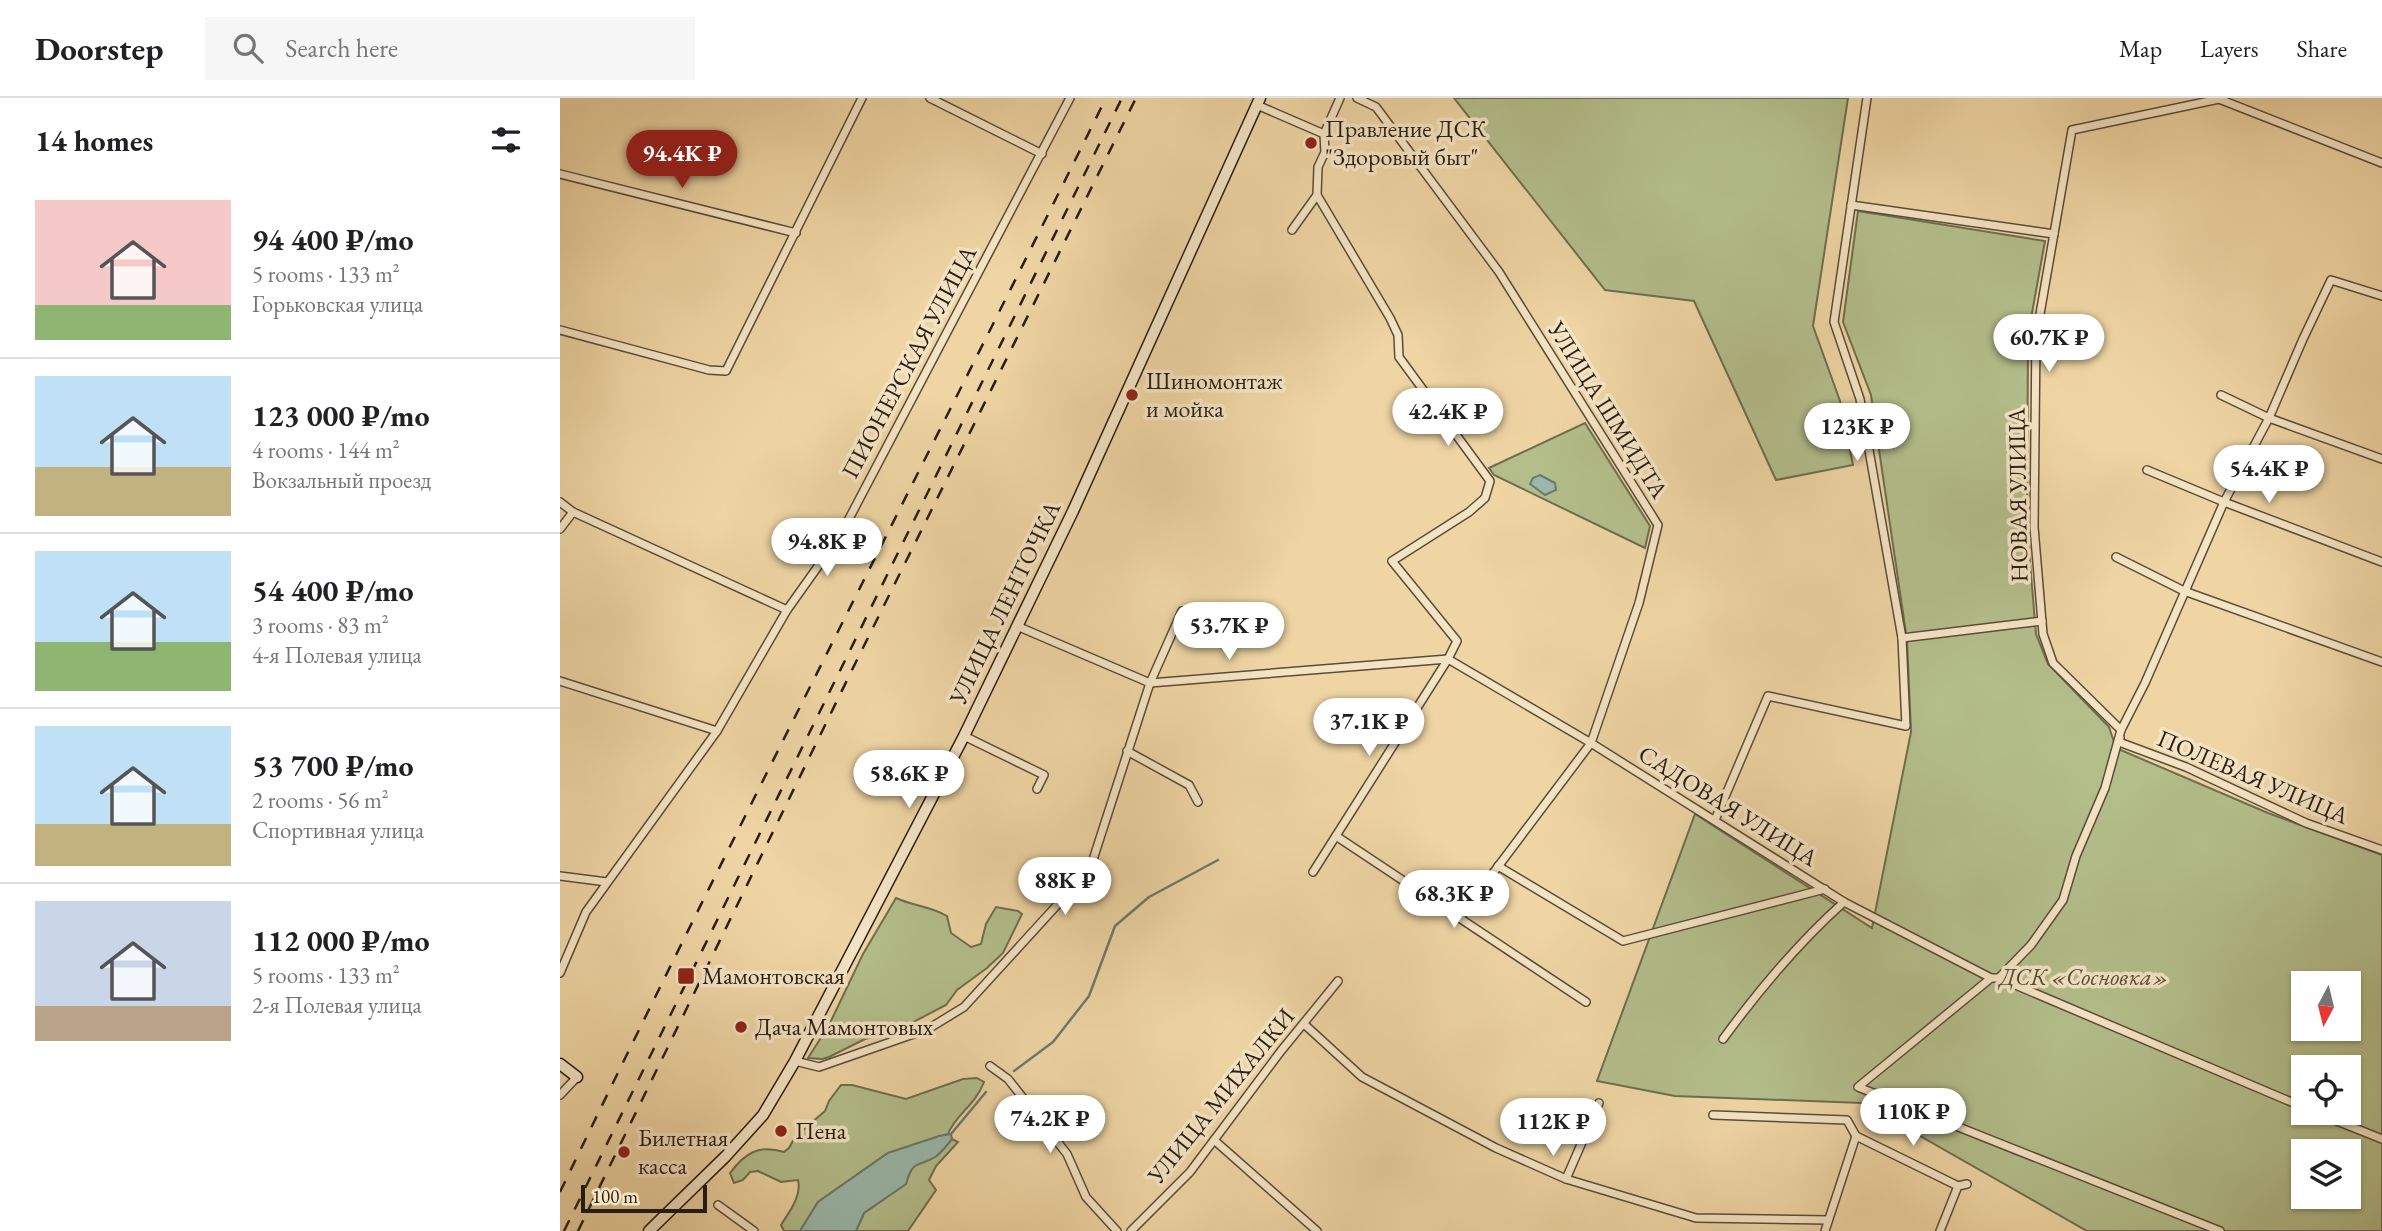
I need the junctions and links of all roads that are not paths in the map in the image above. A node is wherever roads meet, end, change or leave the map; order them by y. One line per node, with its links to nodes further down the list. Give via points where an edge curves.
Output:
1 (862, 98): 16 (street)
2 (930, 98): 10 (street)
3 (1070, 98): 10 (street, ПИОНЕРСКАЯ УЛИЦА)
4 (1340, 98): 9 (street)
5 (1357, 98): 43 (street, УЛИЦА ШМИДТА, via 1376,107 1499,272 1658,525 1639,603)
6 (1867, 98): 14 (street)
7 (2219, 98): 11 (street); 17 (street, НОВАЯ УЛИЦА, via 2072,130)
8 (1259, 101): 9 (street); 34 (main road, УЛИЦА ЛЕНТОЧКА)
9 (1324, 134): 13 (street)
10 (1042, 154): 31 (street, ПИОНЕРСКАЯ УЛИЦА, via 841,534)
11 (2382, 163)
12 (560, 174): 16 (street)
13 (1317, 195): 15 (street); 36 (street, via 1390,318 1398,335 1399,357 1490,481 1485,498 1469,512 1392,561 1457,641)
14 (1851, 205): 17 (street); 35 (street, via 1834,322 1860,399)
15 (1293, 230)
16 (796, 233): 19 (street, via 726,371)
17 (2054, 234): 33 (street, НОВАЯ УЛИЦА, via 2036,337 2034,527)
18 (2382, 296): 21 (street, via 2331,280)
19 (560, 330)
20 (2221, 395): 21 (street)
21 (2269, 418): 22 (street); 25 (street)
22 (2382, 459)
23 (2147, 470): 25 (street)
24 (560, 502): 26 (street)
25 (2224, 502): 29 (street); 30 (street)
26 (573, 512): 27 (street); 31 (street)
27 (560, 529)
28 (2116, 557): 30 (street)
29 (2382, 562)
30 (2184, 591): 37 (street); 40 (street)
31 (787, 610): 41 (street, ПИОНЕРСКАЯ УЛИЦА)
32 (1182, 611): 39 (street)
33 (2042, 621): 35 (street); 40 (street, НОВАЯ УЛИЦА, via 2053,663)
34 (1017, 625): 39 (street); 42 (main road, УЛИЦА ЛЕНТОЧКА)
35 (1902, 638): 47 (street, via 1906,726 1768,696)
36 (1448, 659): 39 (street); 43 (street, САДОВАЯ УЛИЦА); 48 (street)
37 (2382, 662)
38 (560, 681): 41 (street)
39 (1150, 683): 44 (street)
40 (2121, 730): 49 (street, ПОЛЕВАЯ УЛИЦА, via 2119,741 2306,823); 58 (street, via 2105,788 2063,900 2031,945)
41 (717, 731): 53 (street, ПИОНЕРСКАЯ УЛИЦА)
42 (964, 736): 45 (street, via 1044,775); 63 (main road, УЛИЦА ЛЕНТОЧКА)
43 (1591, 743): 47 (street, САДОВАЯ УЛИЦА); 50 (street, УЛИЦА ШМИДТА)
44 (1127, 751): 46 (street, via 1189,785); 63 (street, via 1090,869 964,1007 928,1029 818,1068)
45 (1037, 789)
46 (1198, 802)
47 (1715, 820): 54 (street, САДОВАЯ УЛИЦА)
48 (1336, 836): 51 (street); 56 (street)
49 (2382, 850)
50 (1498, 866): 54 (street, via 1623,941); 56 (street, УЛИЦА ШМИДТА)
51 (1313, 872)
52 (560, 876): 53 (street)
53 (607, 882): 57 (street, ПИОНЕРСКАЯ УЛИЦА, via 586,912)
54 (1825, 889): 55 (street, САДОВАЯ УЛИЦА)
55 (1844, 902): 58 (street, САДОВАЯ УЛИЦА); 62 (street, via 1752,999)
56 (1460, 917): 60 (street)
57 (560, 973)
58 (1995, 978): 68 (street, САДОВАЯ УЛИЦА); 85 (street, via 1858,1087)
59 (1338, 981): 61 (street, УЛИЦА МИХАЛКИ)
60 (1586, 1002)
61 (1304, 1024): 74 (street, УЛИЦА МИХАЛКИ); 75 (street, via 1362,1077 1496,1148)
62 (1723, 1039)
63 (795, 1061): 78 (main road, УЛИЦА ЛЕНТОЧКА, via 763,1115)
64 (560, 1063): 66 (main road)
65 (990, 1066): 80 (street, via 1008,1079 1067,1154 1086,1196)
66 (577, 1077): 67 (street)
67 (560, 1095)
68 (2291, 1102)
69 (1599, 1103): 75 (street)
70 (1713, 1115): 72 (street, via 1847,1121)
71 (2348, 1125): 73 (street)
72 (1856, 1136): 77 (street); 84 (street, via 1963,1185)
73 (2382, 1139)
74 (1214, 1140): 81 (street, УЛИЦА МИХАЛКИ, via 1190,1172); 82 (street)
75 (1566, 1179): 77 (street, via 1696,1217)
76 (718, 1205): 79 (street)
77 (1828, 1220): 83 (street)
78 (649, 1231)
79 (754, 1231)
80 (1117, 1231)
81 (1131, 1231)
82 (1317, 1231)
83 (1825, 1231)
84 (1940, 1231)
85 (2220, 1231)

